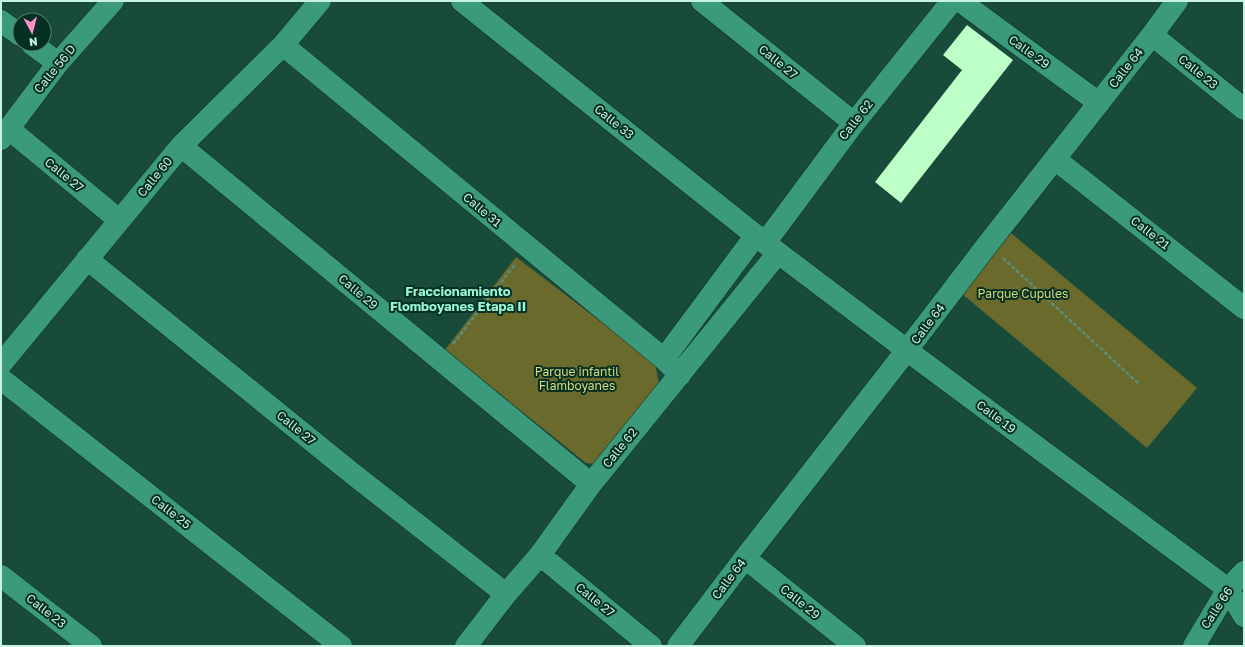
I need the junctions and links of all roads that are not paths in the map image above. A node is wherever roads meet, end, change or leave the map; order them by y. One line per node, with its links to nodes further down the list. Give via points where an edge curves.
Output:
1 (113, 1): 13 (street, Calle 56 D)
2 (320, 1): 11 (street, Calle 60)
3 (462, 1): 21 (street, Calle 33)
4 (702, 1): 16 (street, Calle 27)
5 (952, 1): 16 (street, Calle 62)
6 (960, 1): 14 (street, Calle 29)
7 (1177, 1): 10 (street, Calle 64)
8 (1, 21): 9 (street)
9 (12, 29)
10 (1152, 35): 14 (street, Calle 64); 15 (street, Calle 23)
11 (283, 45): 18 (street, Calle 60); 25 (street, Calle 31)
12 (43, 52): 13 (street)
13 (58, 63): 17 (street, Calle 56 D)
14 (1099, 103): 19 (street, Calle 64)
15 (1244, 109)
16 (854, 123): 21 (street, Calle 62)
17 (5, 134): 20 (street, Calle 27)
18 (181, 146): 20 (street, Calle 60); 29 (street, Calle 29)
19 (1055, 159): 23 (street, Calle 21); 24 (street, Calle 64)
20 (119, 220): 22 (street, Calle 60)
21 (766, 244): 24 (street, Calle 19); 25 (street, Calle 62); 27 (street, Calle 62)
22 (87, 260): 26 (street, Calle 60); 35 (street, Calle 27)
23 (1244, 308)
24 (907, 350): 31 (street, Calle 64); 34 (street, Calle 19)
25 (664, 359): 27 (street, Calle 31)
26 (1, 364)
27 (680, 375): 29 (street, Calle 62)
28 (1, 379): 38 (street, Calle 25)
29 (591, 484): 30 (street, Calle 62)
30 (540, 555): 35 (street, Calle 62); 40 (street, Calle 27)
31 (745, 558): 41 (street, Calle 64); 42 (street, Calle 29)
32 (1244, 572): 34 (street, Calle 66)
33 (1, 576): 37 (street, Calle 23)
34 (1228, 589): 36 (street); 43 (street, Calle 66)
35 (506, 594): 39 (street, Calle 62)
36 (1244, 616)
37 (91, 646)
38 (341, 646)
39 (466, 646)
40 (651, 646)
41 (678, 646)
42 (854, 646)
43 (1194, 646)

